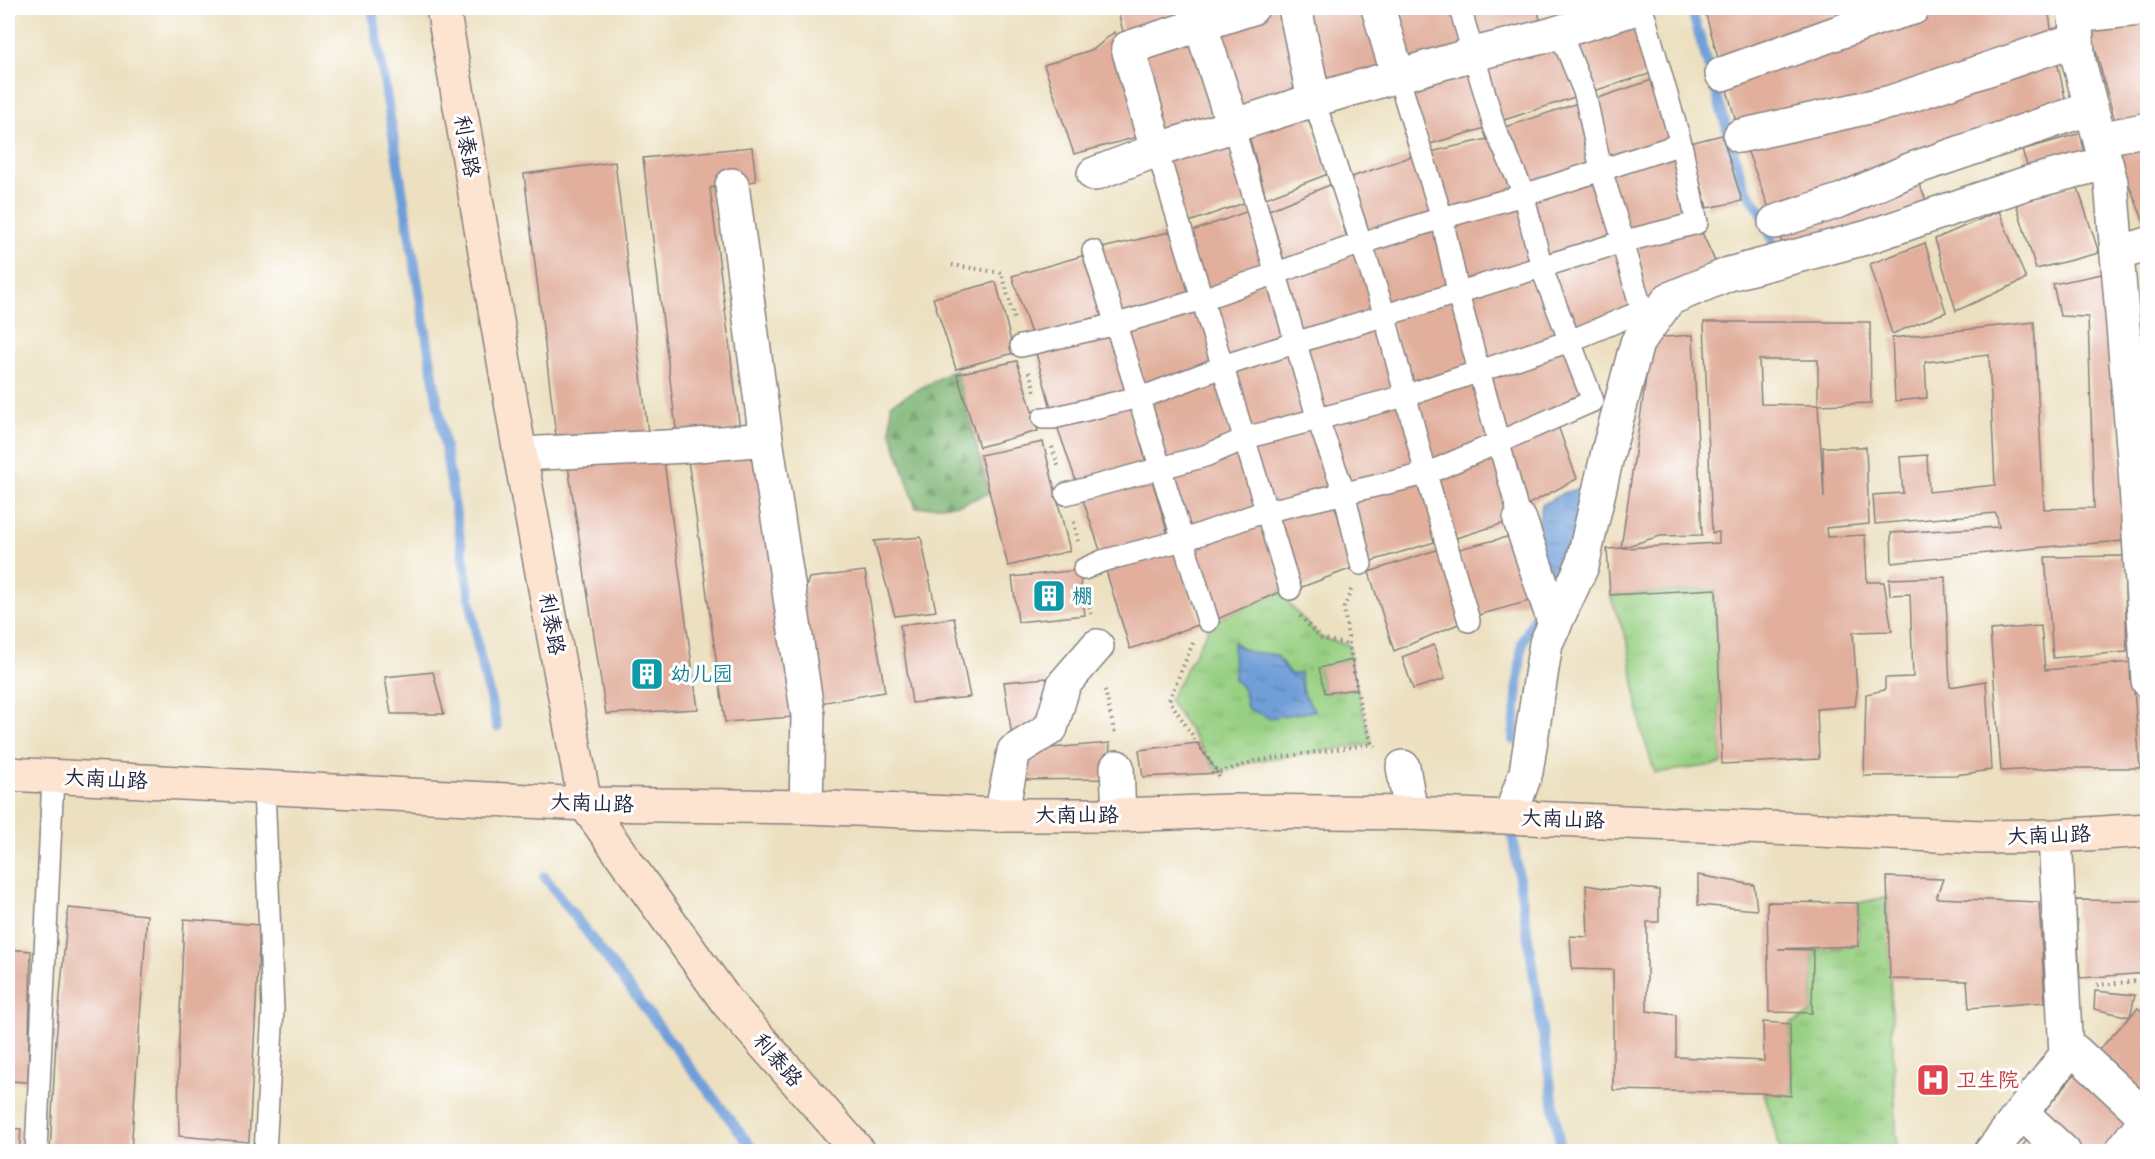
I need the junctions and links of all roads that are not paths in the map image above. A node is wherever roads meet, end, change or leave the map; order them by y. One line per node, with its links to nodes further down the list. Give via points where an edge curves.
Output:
1 (443, 8): 54 (main road, 利泰路)
2 (1252, 8): 10 (street)
3 (1295, 8): 16 (street)
4 (1378, 8): 15 (street)
5 (1460, 8): 13 (lane)
6 (1637, 8): 11 (street)
7 (1642, 8): 21 (lane)
8 (1913, 8): 14 (street)
9 (2147, 8): 12 (street)
10 (1198, 16): 18 (street); 22 (street, via 1128,48)
11 (1556, 20): 13 (street); 24 (lane, via 1585,94)
12 (2075, 21): 17 (street, via 2079,62); 20 (street, via 1891,102)
13 (1474, 54): 15 (street); 27 (lane, via 1495,129)
14 (1722, 74)
15 (1398, 76): 16 (street); 28 (lane)
16 (1314, 100): 18 (street); 31 (lane)
17 (2091, 108): 23 (street); 29 (street, via 1912,169 1842,200)
18 (1233, 125): 22 (street); 36 (lane)
19 (2148, 129): 23 (street)
20 (1740, 136)
21 (1681, 144): 24 (lane); 30 (lane, via 1697,223)
22 (1157, 150): 25 (street); 38 (lane)
23 (2103, 151): 34 (street, via 2111,182); 68 (street, via 2027,183 1865,238 1730,274 1669,298 1637,343 1582,566)
24 (1601, 170): 27 (lane); 30 (lane)
25 (1094, 174)
26 (732, 185): 51 (street)
27 (1524, 195): 28 (lane); 35 (lane)
28 (1442, 218): 31 (lane); 37 (lane)
29 (1775, 222)
30 (1622, 242): 35 (lane); 41 (lane, via 1642,311)
31 (1362, 243): 36 (lane); 39 (lane)
32 (2148, 244): 34 (street)
33 (1093, 251): 40 (lane)
34 (2117, 254): 53 (street)
35 (1542, 268): 37 (lane); 41 (lane)
36 (1276, 274): 38 (lane); 42 (lane)
37 (1458, 294): 39 (lane); 45 (lane)
38 (1203, 299): 40 (lane); 44 (lane)
39 (1385, 316): 42 (lane); 46 (lane)
40 (1117, 324): 43 (lane); 47 (lane)
41 (1570, 341): 45 (lane); 52 (lane, via 1593,401)
42 (1295, 343): 44 (lane); 49 (lane)
43 (1021, 346)
44 (1223, 366): 47 (lane); 50 (lane)
45 (1481, 372): 46 (lane); 52 (lane)
46 (1406, 396): 49 (lane); 56 (lane)
47 (1138, 397): 48 (lane); 55 (lane)
48 (1043, 418)
49 (1318, 420): 50 (lane); 57 (lane)
50 (1245, 438): 55 (lane, via 1205,456); 59 (lane)
51 (766, 439): 54 (street); 77 (street, via 808,716)
52 (1499, 443): 56 (lane); 60 (lane)
53 (2140, 444): 62 (street)
54 (520, 454): 76 (main road, 利泰路)
55 (1160, 469): 58 (lane); 61 (lane)
56 (1426, 474): 57 (lane); 67 (lane)
57 (1344, 492): 59 (lane); 63 (lane)
58 (1066, 494)
59 (1266, 512): 61 (lane); 65 (lane)
60 (1520, 520): 68 (street)
61 (1182, 540): 64 (lane); 66 (lane)
62 (2143, 546): 70 (street)
63 (1361, 564)
64 (1084, 569)
65 (1290, 589)
66 (1208, 621)
67 (1469, 621)
68 (1555, 625): 81 (street, via 1546,644 1526,772)
69 (1097, 646): 79 (street, via 1064,684 1050,728 1014,751)
70 (2148, 681)
71 (1117, 767): 80 (street)
72 (1403, 767): 78 (street)
73 (8, 774): 74 (main road, 大南山路)
74 (53, 777): 75 (main road, 大南山路); 87 (lane)
75 (264, 788): 76 (main road, 大南山路); 88 (lane, via 273,1010)
76 (585, 804): 77 (main road, 大南山路); 89 (main road, 利泰路, via 727,1002)
77 (806, 807): 79 (main road, 大南山路)
78 (1411, 813): 80 (main road, 大南山路, via 1229,811); 81 (main road, 大南山路)
79 (1001, 815): 80 (main road, 大南山路)
80 (1119, 815)
81 (1510, 817): 83 (main road, 大南山路, via 1983,837)
82 (2148, 830): 83 (main road, 大南山路)
83 (2055, 836): 85 (street, via 2066,1055)
84 (2075, 1051): 86 (street)
85 (2022, 1113): 90 (street); 91 (street)
86 (2147, 1118): 92 (street)
87 (36, 1152)
88 (265, 1152)
89 (859, 1152)
90 (1991, 1152)
91 (2064, 1152)
92 (2121, 1152)

